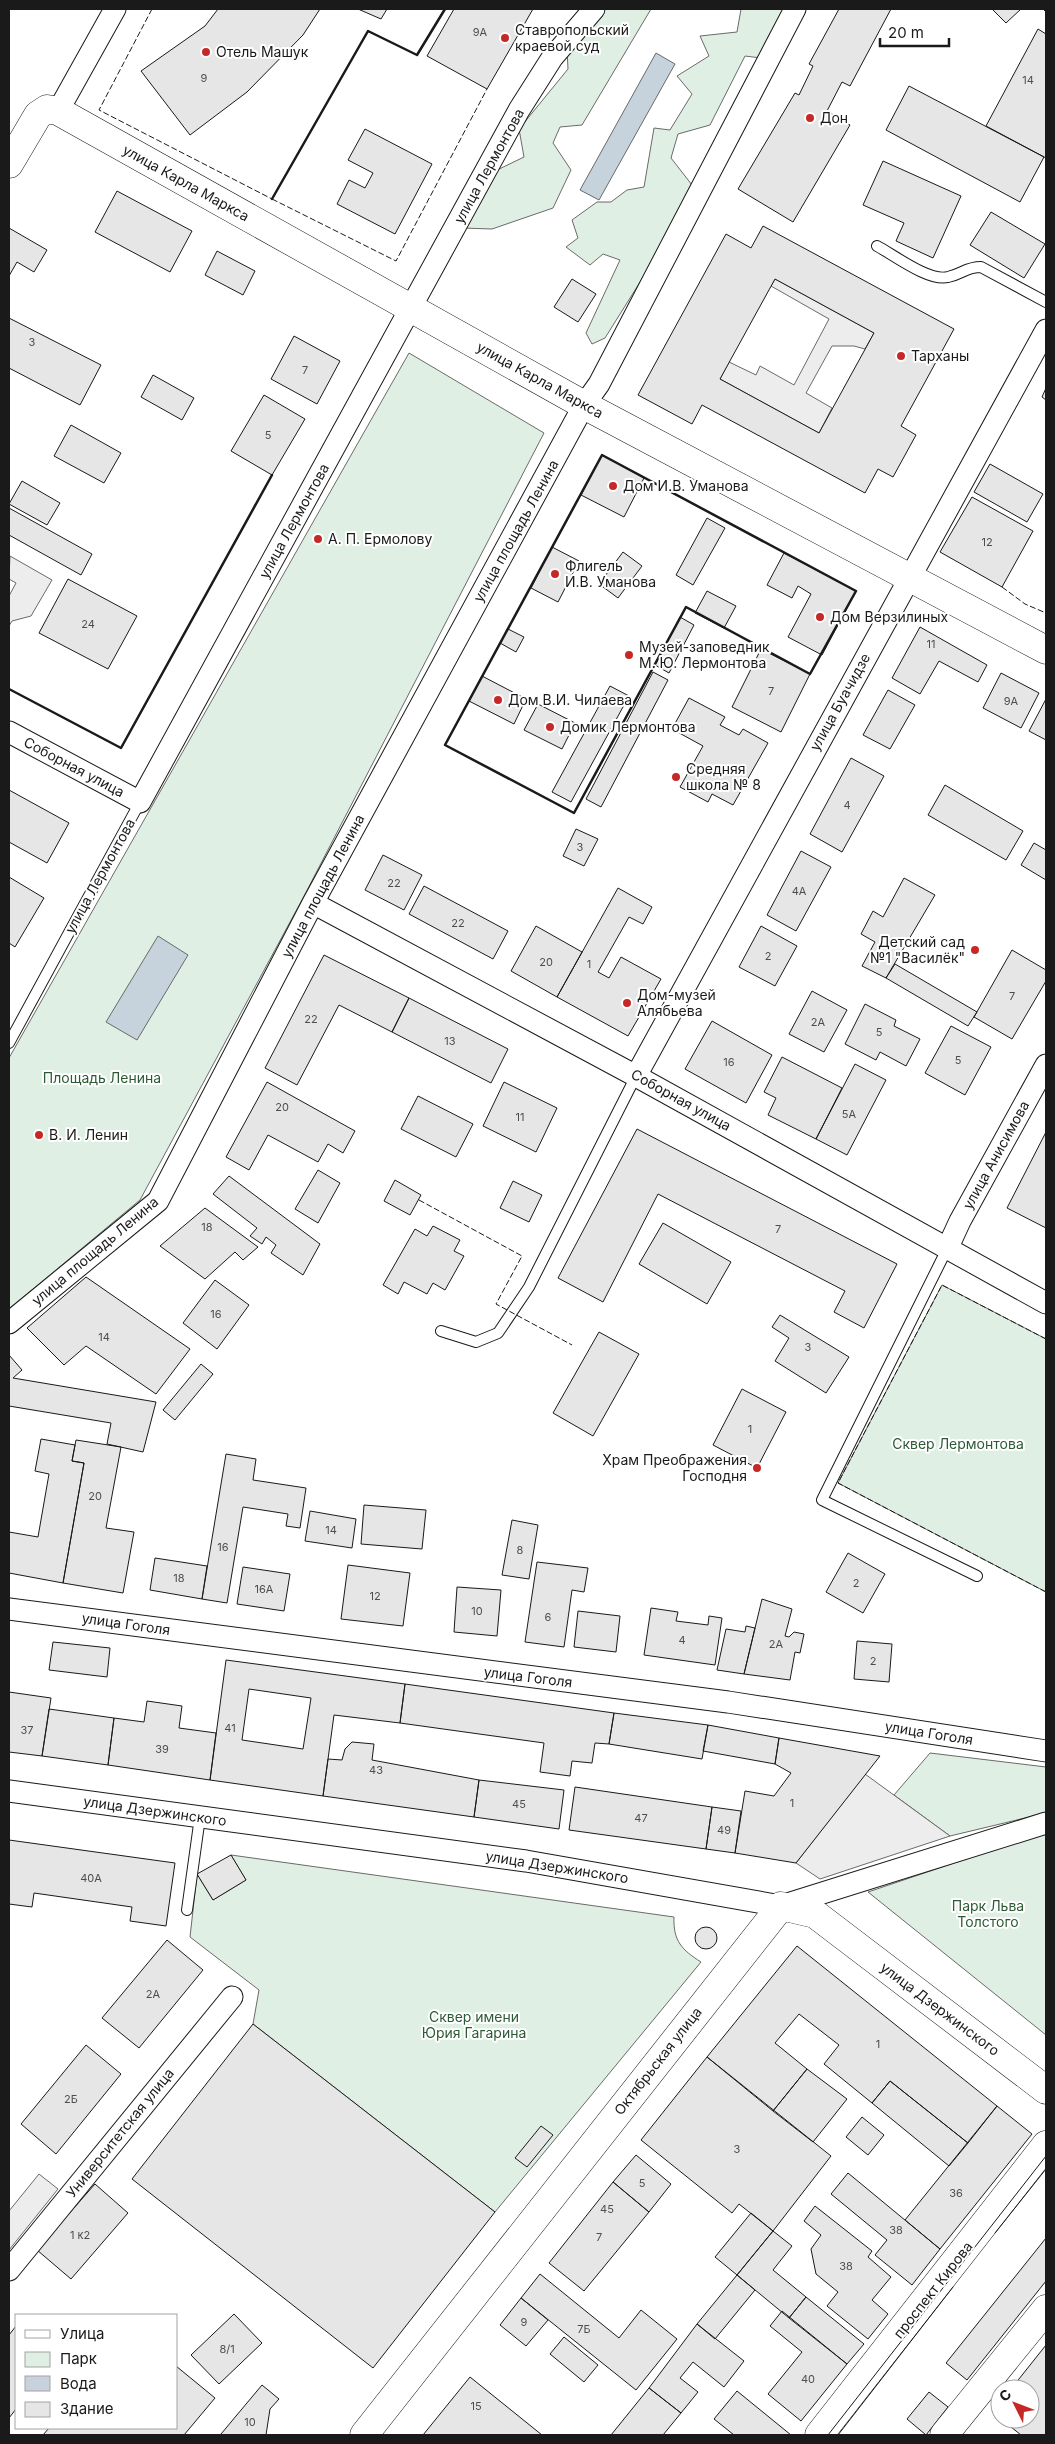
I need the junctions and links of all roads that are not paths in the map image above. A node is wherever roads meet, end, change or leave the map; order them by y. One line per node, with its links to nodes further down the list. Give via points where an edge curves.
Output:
1 (115, 9): 4 (street)
2 (594, 9): 8 (street, улица Лермонтова, via 552,58 519,110)
3 (795, 9): 10 (street, via 599,384)
4 (48, 113): 5 (street); 8 (street, улица Карла Маркса)
5 (9, 164)
6 (877, 246): 7 (lane, via 928,275 947,278 970,267 981,267)
7 (1046, 302)
8 (410, 309): 10 (street, улица Карла Маркса); 14 (street, улица Лермонтова)
9 (1046, 330): 11 (street, улица Буачидзе)
10 (584, 405): 11 (street, улица Карла Маркса); 15 (street, улица площадь Ленина)
11 (909, 576): 12 (street, улица Карла Маркса); 17 (street, улица Буачидзе)
12 (1046, 650)
13 (9, 732): 14 (street, Соборная улица)
14 (140, 802): 16 (lane, улица Лермонтова)
15 (313, 903): 17 (street, Соборная улица); 21 (street, улица площадь Ленина, via 158,1201)
16 (9, 1043)
17 (636, 1076): 19 (street, Соборная улица); 22 (lane, via 529,1287 498,1333 476,1342)
18 (1043, 1079): 19 (street, улица Анисимова, via 960,1220)
19 (948, 1247): 20 (street, Соборная улица); 23 (lane, via 822,1500)
20 (1046, 1302)
21 (9, 1323)
22 (441, 1331)
23 (977, 1576)
24 (9, 1608): 25 (street, улица Гоголя, via 728,1702)
25 (1046, 1751)
26 (9, 1791): 27 (street, улица Дзержинского)
27 (200, 1818): 29 (street, улица Дзержинского, via 526,1861); 30 (lane)
28 (1046, 1823): 29 (street)
29 (781, 1906): 32 (street, улица Дзержинского, via 814,1914); 36 (street, Октябрьская улица)
30 (187, 1910)
31 (232, 1997): 34 (street, Университетская улица)
32 (1046, 2090)
33 (1046, 2145): 37 (street, проспект Кирова)
34 (9, 2270)
35 (1046, 2309): 38 (street)
36 (364, 2435)
37 (819, 2435)
38 (944, 2435)

